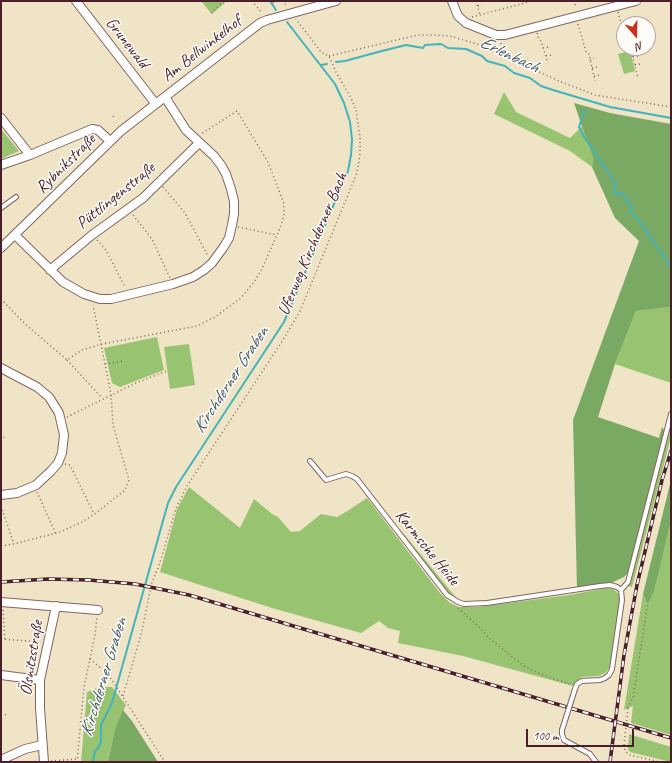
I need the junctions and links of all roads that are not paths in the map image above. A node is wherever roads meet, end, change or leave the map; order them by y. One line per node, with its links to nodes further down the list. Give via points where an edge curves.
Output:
1 (76, 1): 6 (street, Grunewald)
2 (336, 1): 5 (street, Am Bellwinkelhof, via 260,23)
3 (452, 1): 4 (street, via 456,12 466,23 501,35)
4 (636, 1)
5 (165, 97): 6 (street, Am Bellwinkelhof); 9 (street, via 186,130)
6 (156, 103): 8 (street, Rybnikstraße)
7 (1, 118): 10 (street)
8 (110, 141): 10 (street, via 98,130 92,129); 14 (street, Rybnikstraße)
9 (199, 143): 16 (street, Püttlingenstraße, via 142,198); 16 (street, via 221,165 234,201 229,238 204,270 173,284 111,299 91,297 75,290)
10 (30, 155): 11 (street)
11 (1, 165)
12 (16, 197): 13 (lane)
13 (2, 206)
14 (14, 236): 15 (street, Rybnikstraße); 16 (street)
15 (1, 248)
16 (50, 270)
17 (1, 368): 20 (street, via 37,387 49,397 59,413 64,435 58,463 51,471 34,486 17,493)
18 (671, 414): 21 (lane, via 628,582)
19 (310, 461): 21 (lane, Karmsche Heide, via 326,480 346,474 357,479 452,600 464,604 481,604 600,586 610,585)
20 (1, 495)
21 (621, 590): 30 (lane, bridge, via 622,600 612,669 605,678 577,684 562,730 564,740 590,754)
22 (2, 604): 23 (street)
23 (56, 606): 24 (street); 26 (street, Ölsnitzstraße)
24 (98, 610)
25 (1, 675): 26 (street)
26 (40, 680): 27 (street, Ölsnitzstraße)
27 (42, 745): 28 (street, via 25,749); 29 (street, Ölsnitzstraße)
28 (1, 760)
29 (44, 762)
30 (596, 762)

